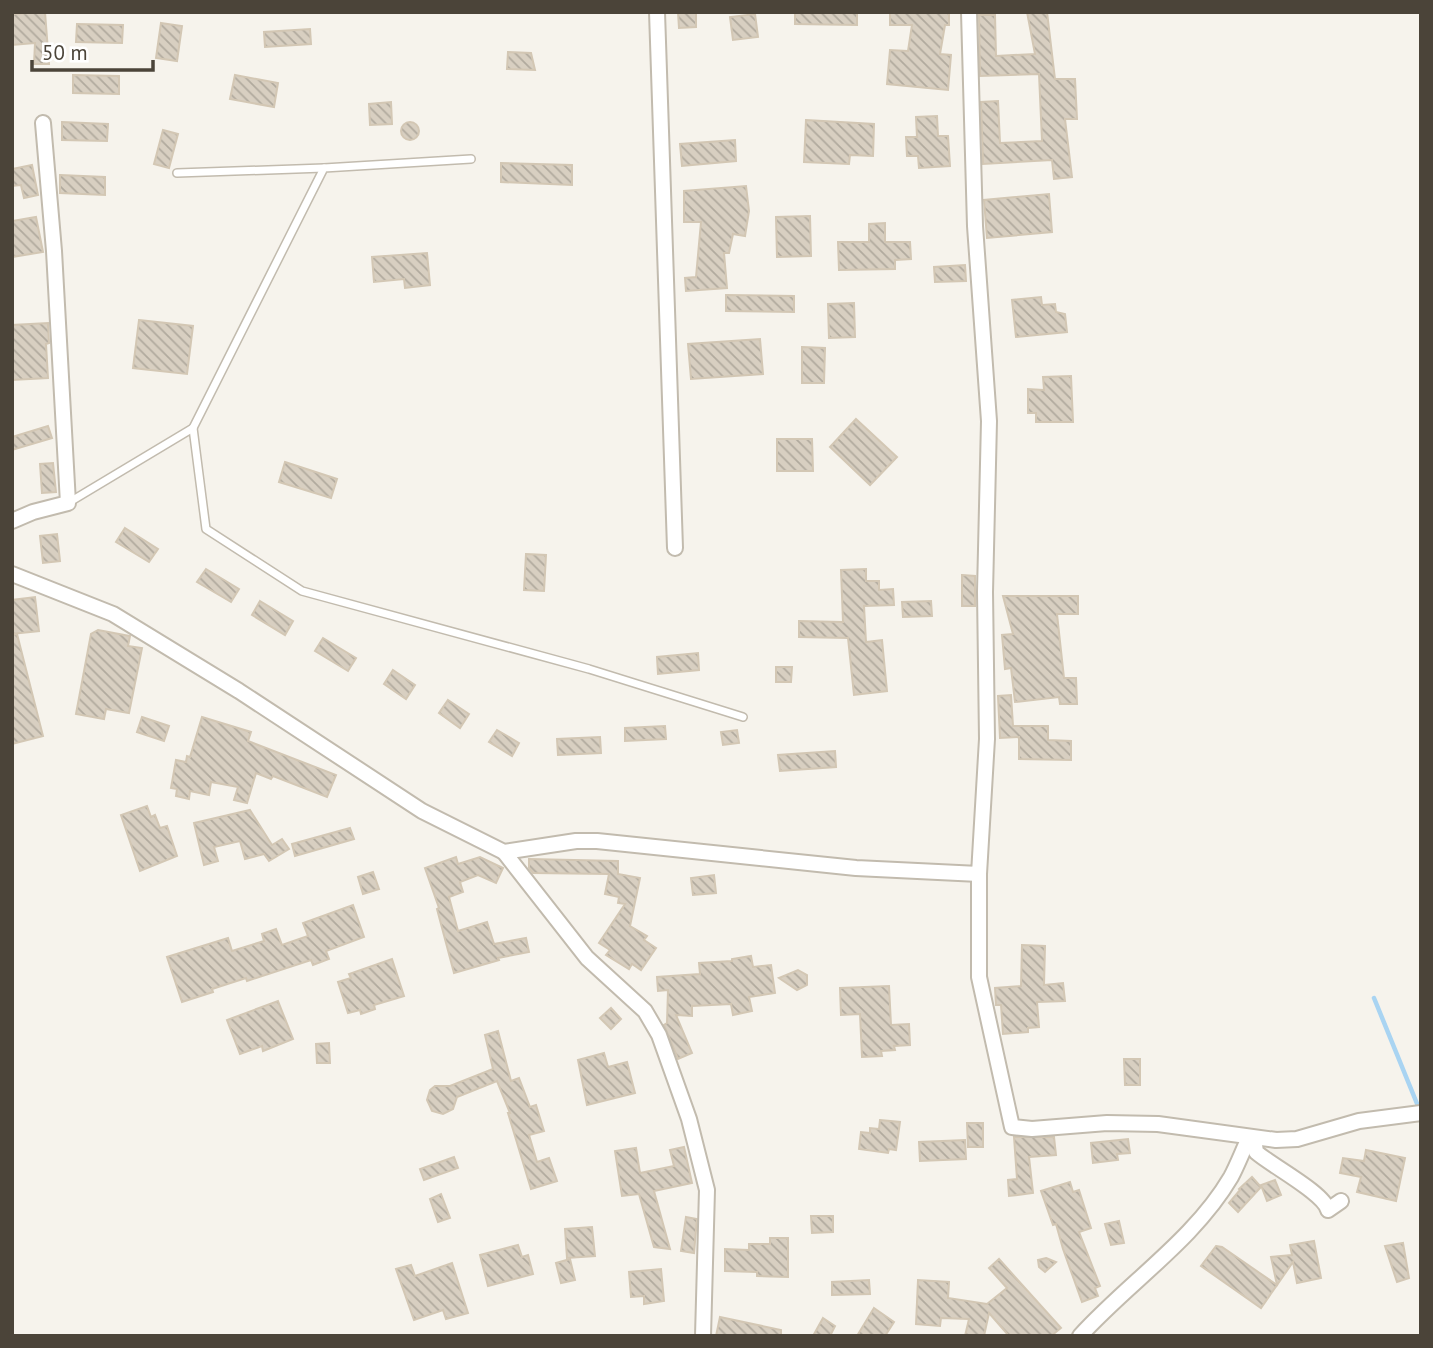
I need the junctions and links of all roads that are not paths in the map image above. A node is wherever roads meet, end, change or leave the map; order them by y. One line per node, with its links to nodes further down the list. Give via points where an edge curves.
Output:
1 (657, 12): 10 (street)
2 (969, 12): 14 (street, via 975,226 989,421 988,739)
3 (43, 123): 8 (street)
4 (471, 159): 5 (lane)
5 (324, 168): 6 (lane); 7 (lane)
6 (177, 173)
7 (193, 428): 8 (lane); 12 (lane, via 206,529 302,591 589,669)
8 (68, 503): 9 (street)
9 (12, 521)
10 (675, 548)
11 (12, 574): 13 (street, via 113,614 422,811)
12 (743, 717)
13 (503, 852): 14 (street, via 597,841 856,868); 18 (street, via 587,958 645,1011 659,1035 689,1119 707,1190)
14 (979, 874): 16 (street, via 979,977 1012,1126 1158,1124)
15 (1421, 1113): 16 (street, via 1359,1121 1297,1139)
16 (1252, 1138): 17 (street, via 1256,1152 1326,1203 1328,1210); 19 (street, via 1213,1203)
17 (1341, 1201)
18 (703, 1336)
19 (1080, 1336)

